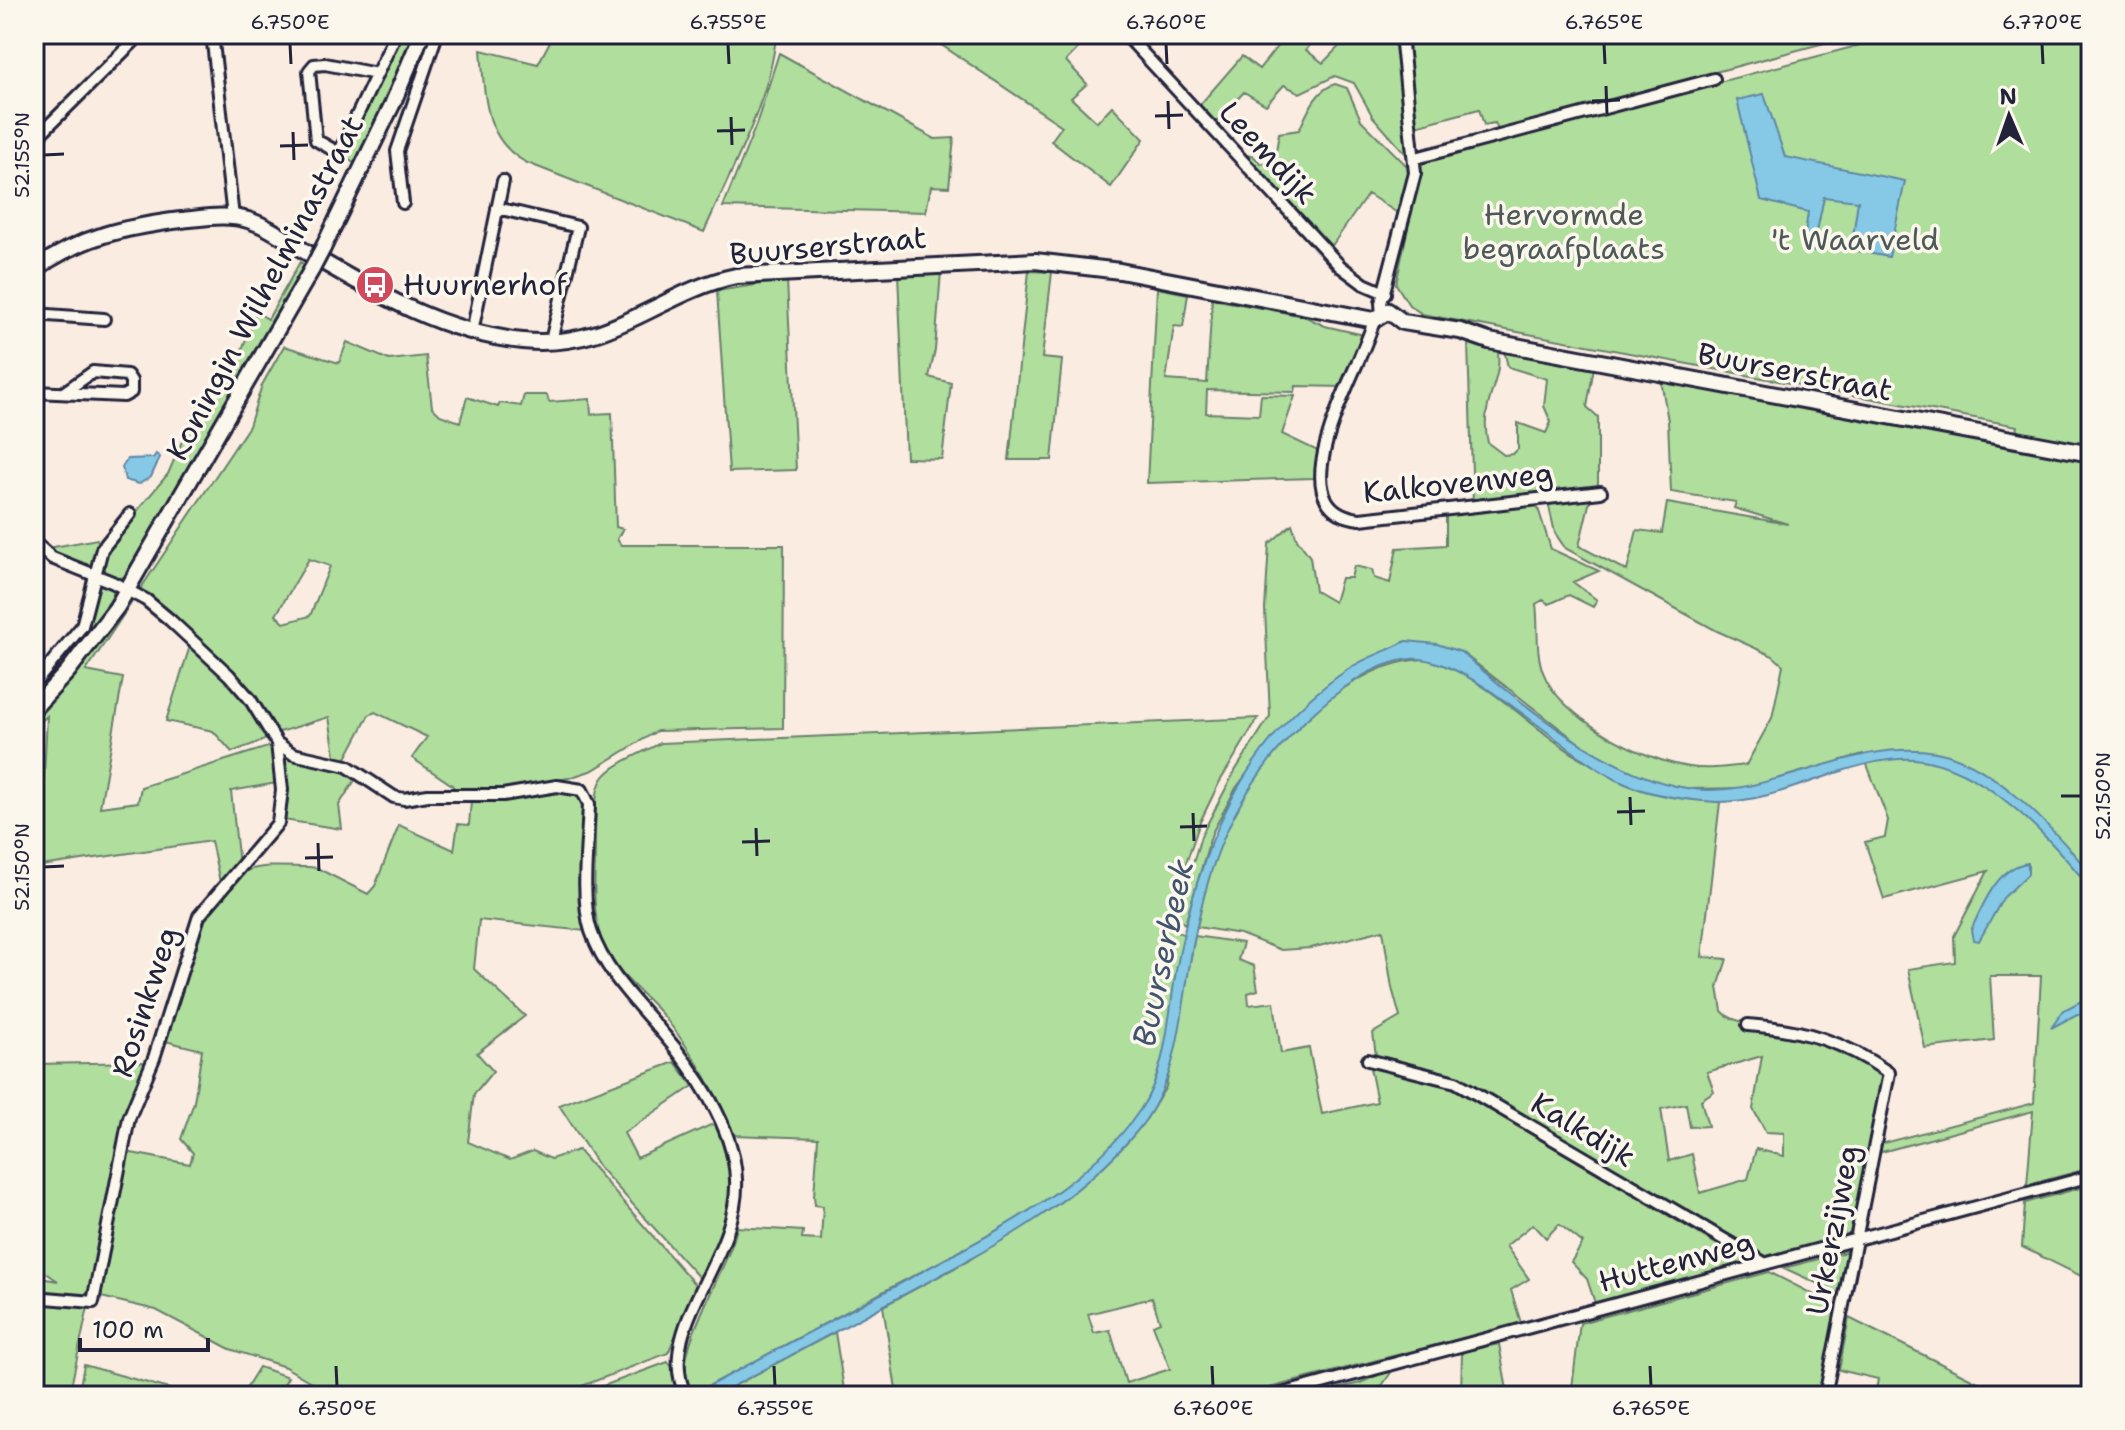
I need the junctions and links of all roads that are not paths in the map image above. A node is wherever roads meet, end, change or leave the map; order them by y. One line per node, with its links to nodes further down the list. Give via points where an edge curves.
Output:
1 (141, 34): 10 (street)
2 (212, 34): 15 (street)
3 (396, 34): 8 (street)
4 (422, 34): 30 (main road, Koningin Wilhelminastraat, bridge, via 312,269)
5 (437, 34): 13 (street, via 397,151)
6 (1125, 34): 17 (street, Leemdijk, via 1340,266)
7 (1401, 34): 11 (street)
8 (377, 74): 8 (street, via 314,65 309,71 316,140 339,153)
9 (1714, 79): 11 (street)
10 (34, 140)
11 (1416, 158): 17 (street)
12 (503, 181): 14 (street)
13 (403, 203)
14 (497, 208): 21 (street); 22 (street, via 578,227)
15 (233, 217): 16 (main road, Buurserstraat, via 104,232); 21 (main road, Buurserstraat, via 264,227 407,310)
16 (34, 270)
17 (1385, 293): 19 (street)
18 (34, 314): 20 (street)
19 (1381, 316): 22 (main road, Buurserstraat, via 1120,271 1001,260 736,276 629,323); 25 (main road, Buurserstraat); 26 (street, Kalkovenweg, via 1337,413 1321,468 1321,493 1335,512 1360,519)
20 (104, 319)
21 (472, 332): 22 (main road, Buurserstraat)
22 (551, 341)
23 (34, 392): 24 (street)
24 (63, 393): 24 (street, via 124,396 131,392 131,381 127,375 93,372)
25 (2091, 454)
26 (1601, 492)
27 (130, 514): 29 (street, via 108,538)
28 (35, 544): 29 (street, via 52,558)
29 (93, 574): 30 (street); 31 (street, via 82,626)
30 (124, 589): 32 (main road, Koningin Wilhelminastraat, via 68,671); 33 (street, via 170,620 229,675)
31 (34, 684)
32 (34, 708)
33 (277, 743): 39 (street, Rosinkweg, via 282,790 278,823 199,916 129,1118 93,1302); 40 (street, via 306,758 347,766 394,797 468,798 565,786 582,790 589,804 590,930 613,975 676,1050 702,1091 724,1129 736,1179 729,1234 677,1353 678,1380)
34 (1748, 1025): 37 (street, Urkerzijweg, via 1796,1028 1869,1058 1889,1073)
35 (1368, 1060): 38 (street, Kalkdijk, via 1456,1082)
36 (2091, 1176): 37 (street, Huttenweg)
37 (1855, 1240): 38 (street, Huttenweg); 42 (street, Urkerzijweg)
38 (1764, 1263): 41 (street, Huttenweg)
39 (34, 1297)
40 (685, 1394)
41 (1274, 1396)
42 (1825, 1396)

